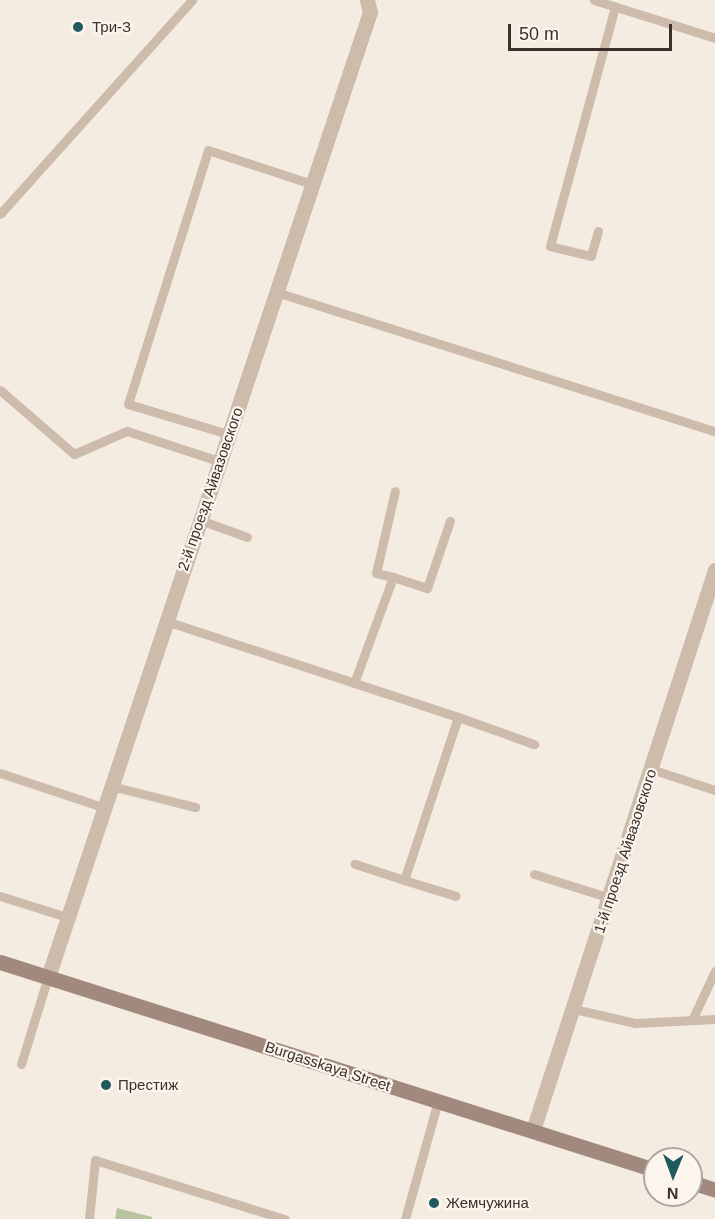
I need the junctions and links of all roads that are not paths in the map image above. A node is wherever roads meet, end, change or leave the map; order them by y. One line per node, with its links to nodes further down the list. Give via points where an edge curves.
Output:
1 (192, 0): 7 (lane)
2 (367, 0): 6 (street, 2-й проезд Айвазовского, via 370,12)
3 (594, 0): 4 (lane)
4 (615, 7): 5 (lane); 8 (lane, via 550,246 591,256)
5 (715, 38)
6 (312, 184): 9 (street, 2-й проезд Айвазовского); 12 (lane, via 208,150 129,404)
7 (0, 214)
8 (598, 231)
9 (276, 292): 11 (lane); 12 (street, 2-й проезд Айвазовского)
10 (0, 390): 13 (lane, via 74,454 127,430)
11 (715, 431)
12 (228, 434): 13 (street, 2-й проезд Айвазовского)
13 (219, 461): 15 (street, 2-й проезд Айвазовского)
14 (395, 490): 19 (lane, via 376,573)
15 (200, 520): 17 (lane); 20 (street, 2-й проезд Айвазовского)
16 (450, 521): 19 (lane, via 427,588)
17 (247, 537)
18 (715, 570): 24 (street, 1-й проезд Айвазовского)
19 (393, 577): 21 (lane)
20 (166, 621): 21 (lane); 26 (street, 2-й проезд Айвазовского)
21 (354, 683): 22 (lane)
22 (458, 717): 23 (lane); 32 (lane)
23 (534, 744)
24 (651, 769): 27 (lane); 35 (street, 1-й проезд Айвазовского)
25 (0, 773): 29 (lane)
26 (111, 786): 28 (lane); 29 (street, 2-й проезд Айвазовского)
27 (715, 790)
28 (195, 807)
29 (106, 808): 36 (street, 2-й проезд Айвазовского)
30 (355, 864): 32 (lane)
31 (534, 874): 35 (lane)
32 (404, 880): 34 (lane)
33 (0, 896): 36 (lane)
34 (456, 896)
35 (610, 898): 40 (street, 1-й проезд Айвазовского)
36 (67, 917): 39 (street, 2-й проезд Айвазовского)
37 (0, 963): 39 (street, Burgasskaya Street)
38 (715, 972): 42 (lane)
39 (48, 977): 43 (lane); 44 (street, Burgasskaya Street)
40 (574, 1009): 42 (lane, via 635,1023); 45 (street, 1-й проезд Айвазовского)
41 (715, 1019): 42 (lane)
42 (692, 1020)
43 (21, 1064)
44 (438, 1101): 45 (street, Burgasskaya Street); 49 (lane)
45 (533, 1130): 46 (street, Burgasskaya Street)
46 (643, 1166)
47 (89, 1219): 48 (lane, via 95,1160)
48 (285, 1219)
49 (405, 1219)

